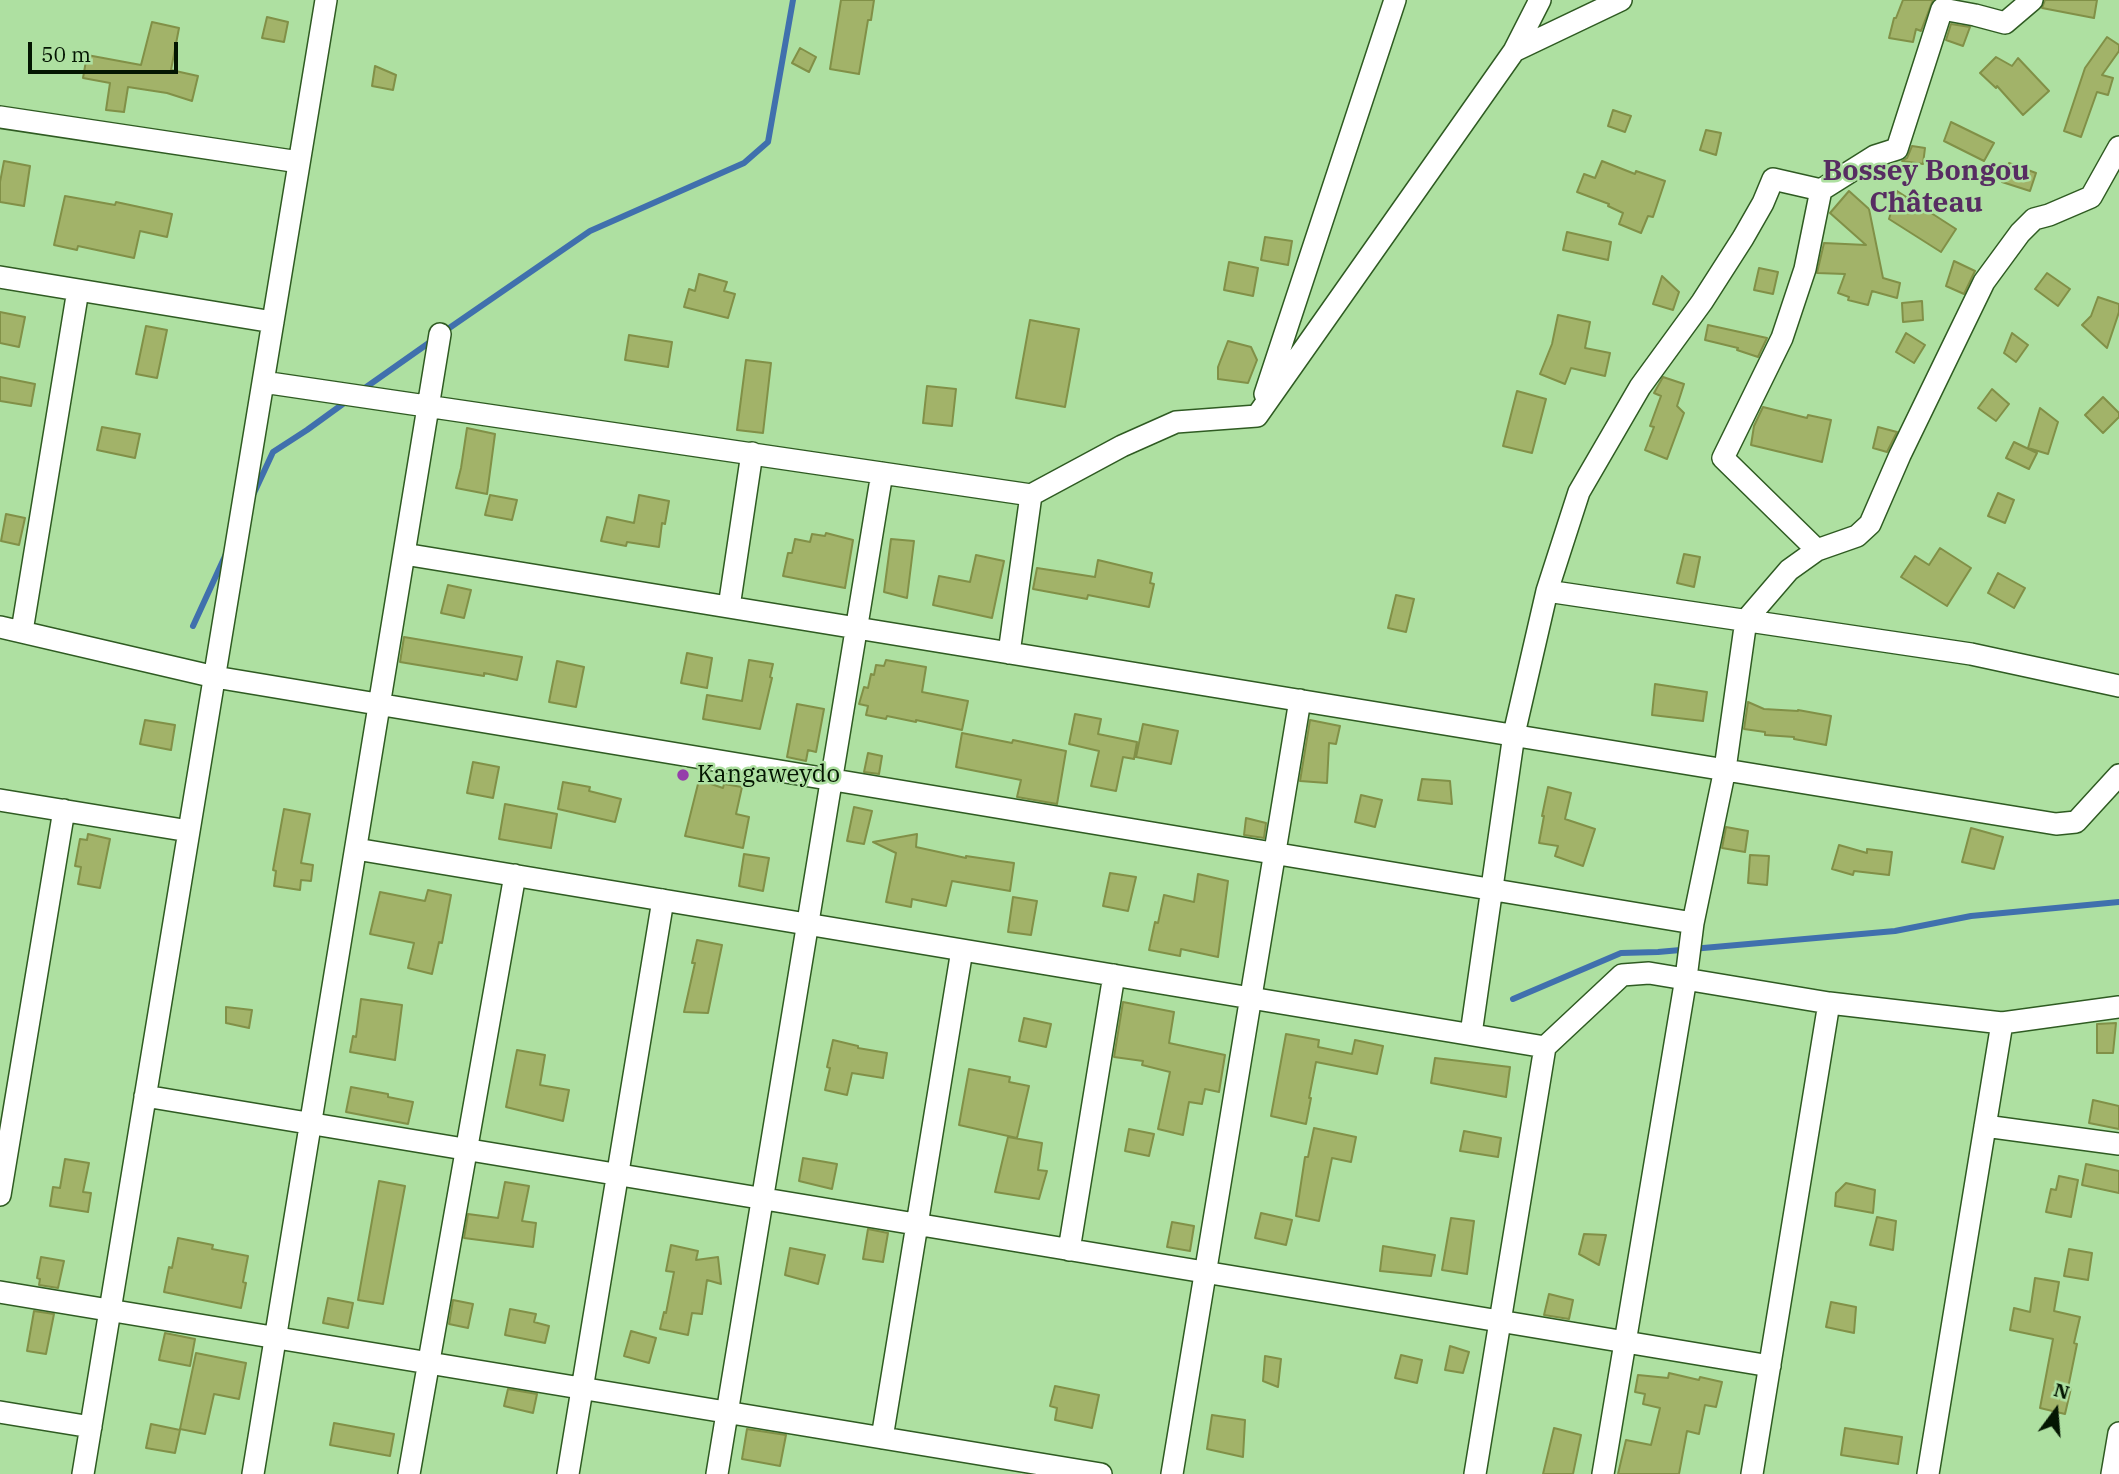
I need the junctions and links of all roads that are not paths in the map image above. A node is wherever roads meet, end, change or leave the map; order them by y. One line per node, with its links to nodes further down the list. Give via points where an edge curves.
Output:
1 (1395, 0): 17 (street)
2 (1540, 0): 6 (street)
3 (1620, 0): 6 (street)
4 (2032, 0): 10 (street, via 2005,23 1941,9 1897,149 1875,156)
5 (319, 1): 9 (street)
6 (1514, 51): 17 (street)
7 (0, 117): 9 (street)
8 (2119, 147): 21 (street, via 2091,197 2034,219 2020,233 1984,282 1870,524 1857,536)
9 (299, 162): 13 (street)
10 (1821, 190): 21 (street, via 1805,269 1782,338 1723,458); 23 (street, via 1773,179 1743,238 1640,387 1579,492)
11 (0, 277): 12 (street)
12 (78, 290): 13 (street); 28 (street)
13 (273, 322): 15 (street)
14 (440, 334): 16 (street)
15 (263, 382): 16 (street); 30 (street)
16 (429, 406): 18 (street); 22 (street)
17 (1257, 416): 20 (street, via 1176,422)
18 (752, 453): 19 (street); 24 (street)
19 (882, 473): 20 (street); 27 (street)
20 (1031, 495): 29 (street)
21 (1817, 550): 25 (street, via 1789,570)
22 (404, 554): 24 (street); 33 (street)
23 (1547, 591): 25 (street); 34 (street)
24 (729, 607): 27 (street)
25 (1746, 620): 31 (street, via 1971,654); 35 (street)
26 (0, 627): 28 (street)
27 (857, 628): 29 (street); 37 (street)
28 (22, 631): 30 (street)
29 (1009, 653): 32 (street)
30 (215, 677): 33 (street); 40 (street)
31 (2119, 687)
32 (1300, 700): 34 (street); 42 (street)
33 (379, 704): 37 (street); 41 (street)
34 (1514, 734): 35 (street); 44 (street)
35 (1724, 769): 36 (street, via 2056,824 2076,822); 46 (street)
36 (2119, 775)
37 (832, 779): 42 (street); 47 (street)
38 (0, 800): 39 (street)
39 (64, 810): 40 (street); 63 (street)
40 (189, 831): 57 (street)
41 (356, 849): 43 (street); 58 (street)
42 (1274, 852): 44 (street); 51 (street)
43 (515, 875): 45 (street); 61 (street)
44 (1492, 889): 46 (street); 55 (street)
45 (663, 900): 47 (street); 62 (street)
46 (1693, 923): 50 (street)
47 (808, 924): 48 (street); 64 (street)
48 (962, 950): 49 (street); 65 (street)
49 (1114, 975): 51 (street); 66 (street)
50 (1686, 978): 52 (street); 56 (street, via 1622,975); 72 (street)
51 (1250, 997): 55 (street); 67 (street)
52 (1829, 1003): 54 (street); 74 (street)
53 (2119, 1007): 54 (street)
54 (2002, 1023): 59 (street)
55 (1471, 1034): 56 (street)
56 (1545, 1047): 70 (street)
57 (145, 1096): 58 (street); 69 (street)
58 (311, 1124): 61 (street); 71 (street)
59 (1985, 1126): 60 (street); 92 (street)
60 (2119, 1144)
61 (466, 1150): 62 (street); 73 (street)
62 (617, 1175): 64 (street); 75 (street)
63 (0, 1195)
64 (762, 1199): 65 (street); 77 (street)
65 (917, 1224): 66 (street); 80 (street)
66 (1069, 1250): 67 (street)
67 (1205, 1271): 70 (street); 88 (street)
68 (0, 1292): 69 (street)
69 (110, 1310): 71 (street); 78 (street)
70 (1500, 1321): 72 (street); 89 (street)
71 (275, 1337): 73 (street); 83 (street)
72 (1625, 1342): 74 (street); 90 (street)
73 (429, 1363): 75 (street); 84 (street)
74 (1770, 1366): 91 (street)
75 (582, 1389): 77 (street); 85 (street)
76 (0, 1412): 78 (street)
77 (727, 1413): 80 (street); 86 (street)
78 (91, 1427): 82 (street)
79 (2119, 1433): 81 (street)
80 (882, 1438): 87 (street)
81 (2115, 1463)
82 (83, 1474)
83 (253, 1474)
84 (409, 1474)
85 (568, 1474)
86 (717, 1474)
87 (1101, 1474)
88 (1172, 1474)
89 (1475, 1474)
90 (1603, 1474)
91 (1752, 1474)
92 (1928, 1474)

